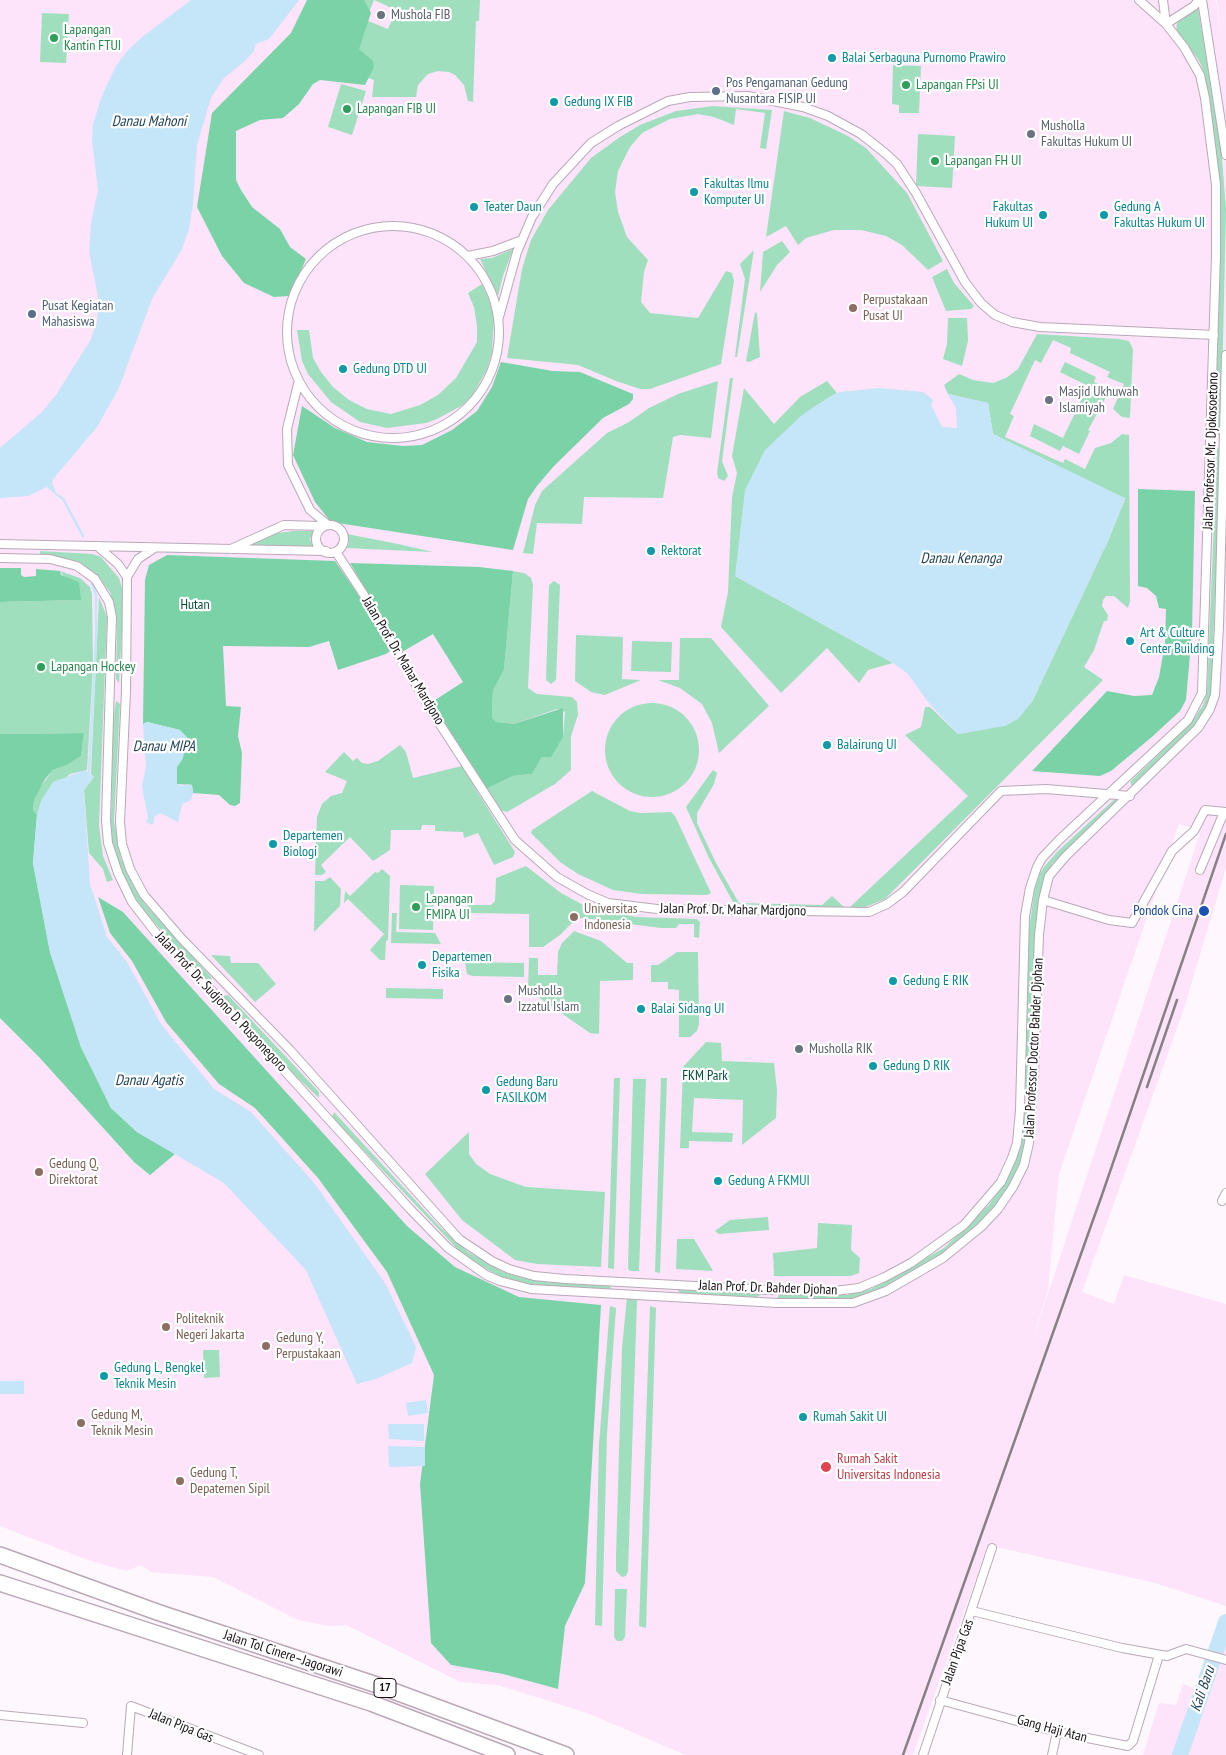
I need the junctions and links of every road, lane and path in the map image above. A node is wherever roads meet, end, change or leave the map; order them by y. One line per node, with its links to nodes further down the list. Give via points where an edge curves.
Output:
1 (1139, 0): 4 (street, Jalan Professor Mr. Djokosoetono)
2 (1163, 0): 4 (street)
3 (1200, 0): 4 (street); 5 (street)
4 (1166, 24): 9 (street, Jalan Professor Mr. Djokosoetono, via 1194,63 1205,98 1216,184)
5 (1226, 154)
6 (522, 240): 7 (street); 8 (street); 9 (street, via 545,194 559,177 591,143 618,126 668,101 723,96 761,98 828,116 861,134 897,164 956,268 981,303 995,315 1040,327)
7 (468, 256): 8 (street, via 485,280); 11 (street, via 450,242 410,228 390,226 351,235 334,244 309,266 289,308 286,327 288,347)
8 (499, 317): 11 (street, via 495,360 481,390 458,414 430,430 397,437 349,428 321,410)
9 (1214, 335): 12 (street, Jalan Professor Mr. Djokosoetono)
10 (1226, 354): 13 (street, Jalan Professor Mr. Djokosoetono)
11 (298, 384): 14 (street, via 287,429 288,464 310,510)
12 (1211, 441): 13 (street); 25 (street, Jalan Professor Mr. Djokosoetono, via 1202,692 1188,720)
13 (1223, 442): 26 (street, Jalan Professor Mr. Djokosoetono, via 1215,695 1198,728)
14 (324, 525): 18 (street, via 284,525); 19 (street, via 317,538 320,548); 20 (street, via 339,528 343,536 342,546)
15 (0, 544): 16 (street)
16 (97, 546): 17 (street); 22 (street, via 118,564)
17 (155, 548): 18 (street); 22 (street, via 142,554)
18 (230, 550): 19 (street)
19 (326, 551): 20 (street)
20 (336, 552): 25 (street, Jalan Prof. Dr. Mahar Mardjono, via 432,712 515,840 563,881 608,903 658,909 869,912 903,892 1001,791 1046,789)
21 (0, 558): 23 (street, Jalan Prof. Dr. Sudjono D. Pusponegoro, via 65,562 87,572 101,585 112,617)
22 (127, 577): 24 (street, Jalan Prof. Dr. Sudjono D. Pusponegoro)
23 (110, 690): 24 (street); 31 (street, Jalan Prof. Dr. Sudjono D. Pusponegoro, via 108,844 132,902 156,933)
24 (126, 690): 30 (street, Jalan Prof. Dr. Sudjono D. Pusponegoro, via 120,804 122,844 130,870 144,895 191,950)
25 (1112, 793): 26 (street, Jalan Prof. Dr. Mahar Mardjono); 33 (street, Jalan Prof. Dr. Bahder Djohan, via 1042,858 1030,888 1024,931)
26 (1130, 796): 29 (street, Jalan Professor Doctor Bahder Djohan, via 1057,865 1049,876)
27 (1225, 812): 28 (street); 29 (street, via 1205,810 1194,831 1172,851 1132,922 1109,920)
28 (1200, 870)
29 (1043, 900): 34 (street, Jalan Professor Doctor Bahder Djohan)
30 (224, 982): 31 (street); 32 (street, Jalan Prof. Dr. Sudjono D. Pusponegoro)
31 (214, 992): 35 (street, Jalan Prof. Dr. Sudjono D. Pusponegoro)
32 (332, 1099): 35 (street); 38 (street, Jalan Prof. Dr. Sudjono D. Pusponegoro, via 459,1239 492,1261 534,1276)
33 (1020, 1099): 34 (street); 38 (street, Jalan Prof. Dr. Bahder Djohan, via 1017,1143 1008,1169 964,1225 911,1263 849,1291)
34 (1033, 1099): 39 (street, Jalan Professor Doctor Bahder Djohan, via 1027,1155 1020,1176 1007,1197 966,1240 912,1278 853,1303 791,1304)
35 (320, 1109): 39 (street, Jalan Prof. Dr. Sudjono D. Pusponegoro, via 436,1236 467,1264 486,1275 500,1282 531,1289)
36 (1226, 1193): 37 (street)
37 (1222, 1201)
38 (670, 1284)
39 (669, 1298)
40 (992, 1548): 43 (street, Jalan Pipa Gas)
41 (0, 1556): 53 (highway, Jalan Tol Cinere–Jagorawi / 17, via 377,1685)
42 (0, 1583): 52 (highway, Jalan Tol Cinere–Jagorawi / 17, via 371,1703)
43 (972, 1611): 44 (street); 46 (street, Jalan Pipa Gas)
44 (1159, 1655): 45 (street, via 1171,1655 1186,1649); 49 (street, Gang Haji Atan, via 1131,1744 1124,1746)
45 (1226, 1660)
46 (940, 1700): 49 (street, Gang Haji Atan); 54 (street, Jalan Pipa Gas)
47 (0, 1715): 48 (street)
48 (83, 1723)
49 (1057, 1732): 55 (street)
50 (127, 1755): 51 (street, Jalan Pipa Gas, via 131,1706)
51 (259, 1755)
52 (507, 1755)
53 (566, 1755)
54 (923, 1755)
55 (1052, 1755)

